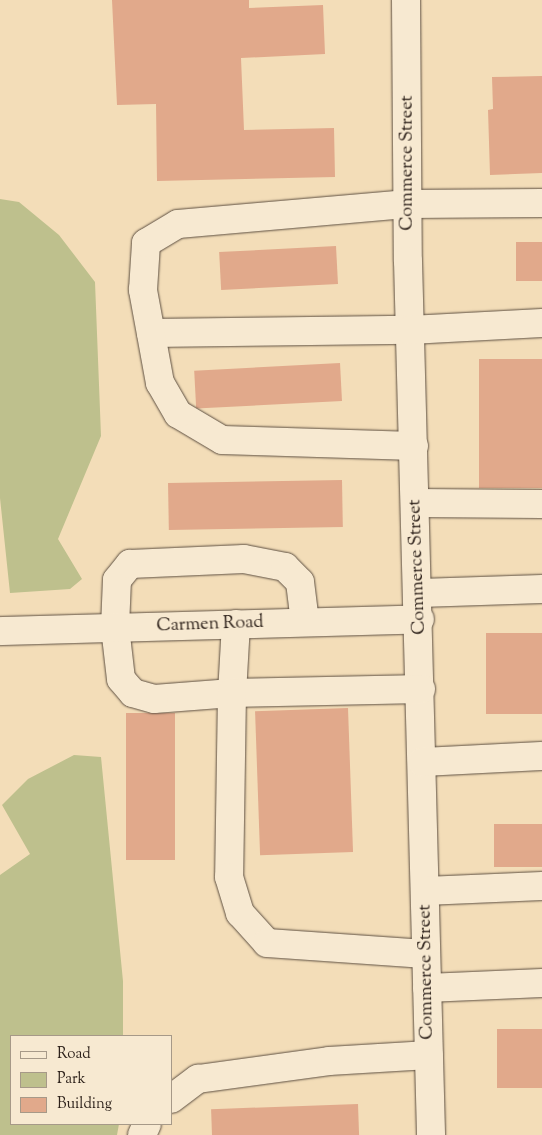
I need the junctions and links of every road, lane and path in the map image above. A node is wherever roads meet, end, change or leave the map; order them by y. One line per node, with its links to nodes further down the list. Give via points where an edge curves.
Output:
1 (406, 0): 3 (street, Commerce Street)
2 (542, 203): 3 (street)
3 (408, 204): 5 (street, Commerce Street); 6 (street, via 178,224 146,242 143,290)
4 (542, 323): 5 (street)
5 (410, 330): 6 (street); 7 (street, Commerce Street)
6 (151, 333): 7 (street, via 160,383 178,414 222,440)
7 (414, 446): 8 (street, Commerce Street)
8 (416, 503): 9 (street); 11 (street, Commerce Street)
9 (542, 504)
10 (542, 589): 11 (street, Carmen Road)
11 (420, 606): 12 (street, Carmen Road); 16 (street, Commerce Street)
12 (305, 622): 13 (street, Carmen Road); 14 (street, via 300,582 285,567 244,559 197,560 130,564 117,580)
13 (236, 624): 14 (street, Carmen Road); 17 (street)
14 (116, 628): 15 (street, Carmen Road); 17 (street, via 121,679 132,693 154,699)
15 (0, 630)
16 (421, 688): 17 (street); 19 (street, Commerce Street)
17 (232, 693): 22 (street, via 229,877 240,913 267,942)
18 (542, 756): 19 (street)
19 (422, 762): 21 (street, Commerce Street)
20 (542, 886): 21 (street)
21 (425, 891): 22 (street, Commerce Street)
22 (426, 954): 24 (street, Commerce Street)
23 (542, 983): 24 (street)
24 (427, 988): 25 (street, Commerce Street)
25 (429, 1055): 26 (street, via 329,1060 198,1079); 27 (street, Commerce Street)
26 (172, 1098)
27 (431, 1135)

